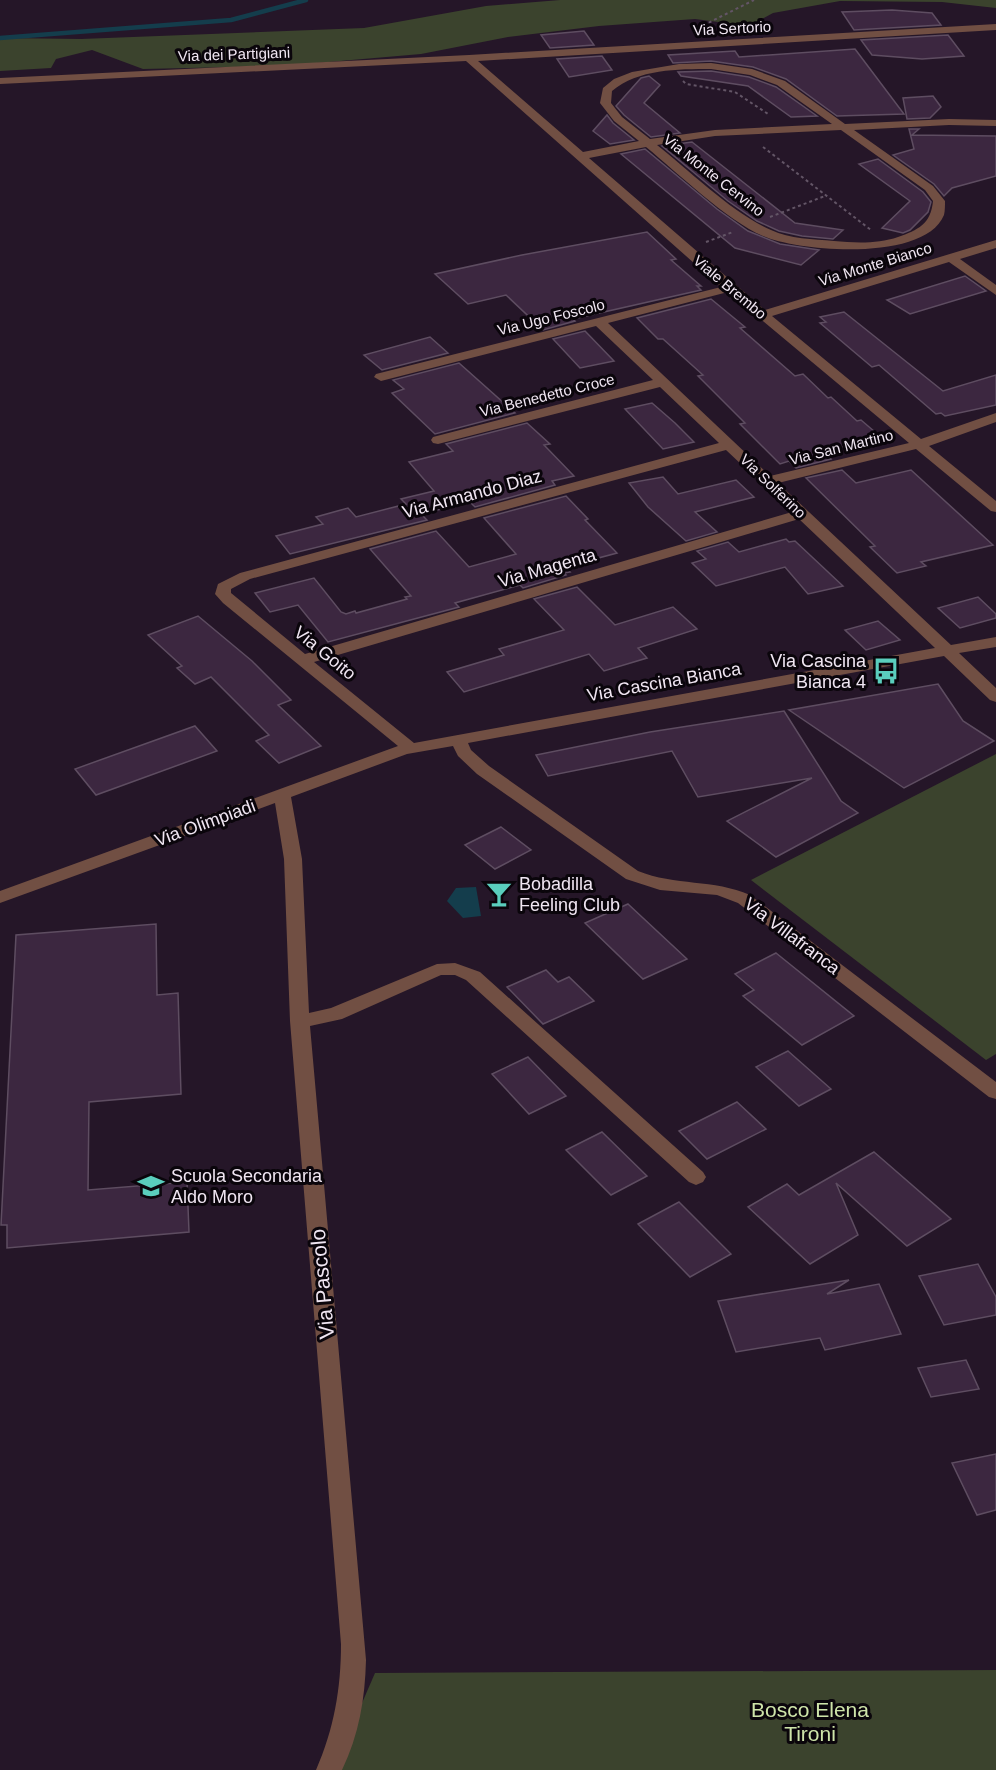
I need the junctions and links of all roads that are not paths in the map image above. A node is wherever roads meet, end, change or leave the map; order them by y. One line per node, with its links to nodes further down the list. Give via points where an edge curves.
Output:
1 (996, 27): 2 (street, Via Sertorio)
2 (648, 48): 3 (street, Via Sertorio); 4 (street)
3 (469, 58): 5 (street, Via dei Partigiani); 9 (street, Viale Brembo)
4 (668, 67): 7 (street, Via Monte Cervino, via 721,67 766,76); 8 (street, Via Monte Cervino, via 627,76 612,86 606,97 609,110)
5 (0, 81)
6 (996, 123): 7 (street, Via Monte Cervino)
7 (844, 127): 8 (street, Via Monte Cervino, via 742,131); 8 (street, Via Monte Cervino, via 934,192 940,205 932,223 912,236 880,245 794,242 751,224)
8 (648, 143): 9 (street, Via Monte Cervino)
9 (580, 156): 12 (street, Viale Brembo)
10 (996, 244): 11 (street, Via Monte Bianco)
11 (951, 258): 13 (street); 14 (street, Via Monte Bianco)
12 (730, 288): 14 (street, Viale Brembo); 15 (street, Via Ugo Foscolo)
13 (996, 291)
14 (763, 315): 20 (street, Viale Brembo)
15 (599, 322): 16 (street, Via Ugo Foscolo); 17 (street, Via Solferino)
16 (381, 377)
17 (663, 382): 19 (street, Via Benedetto Croce); 21 (street, Via Solferino)
18 (996, 417): 20 (street, Via San Martino)
19 (438, 440)
20 (921, 444): 22 (street, Via San Martino); 23 (street, Viale Brembo)
21 (729, 445): 22 (street, Via Solferino); 25 (street, Via Armando Diaz, via 245,576)
22 (768, 482): 24 (street, Via Solferino)
23 (996, 508)
24 (802, 514): 27 (street, Via Solferino); 28 (street, Via Magenta)
25 (225, 585): 28 (street, Via Goito, via 225,597)
26 (996, 642): 27 (street, Via Cascina Bianca)
27 (947, 651): 29 (street, Via Solferino); 30 (street, Via Cascina Bianca)
28 (303, 660): 31 (street, Via Goito)
29 (996, 697)
30 (458, 739): 31 (street, Via Cascina Bianca); 35 (street, Via Villafranca, via 464,752 483,770 632,875 660,885 716,887 744,899)
31 (410, 748): 32 (street, Via Olimpiadi)
32 (282, 794): 33 (street, Via Olimpiadi); 34 (street, Via Pascolo, via 293,859)
33 (0, 897)
34 (300, 1021): 36 (street, via 335,1014 436,970 461,970 473,976); 37 (street, Via Pascolo, via 353,1644 349,1716)
35 (996, 1092)
36 (696, 1178)
37 (329, 1770)

